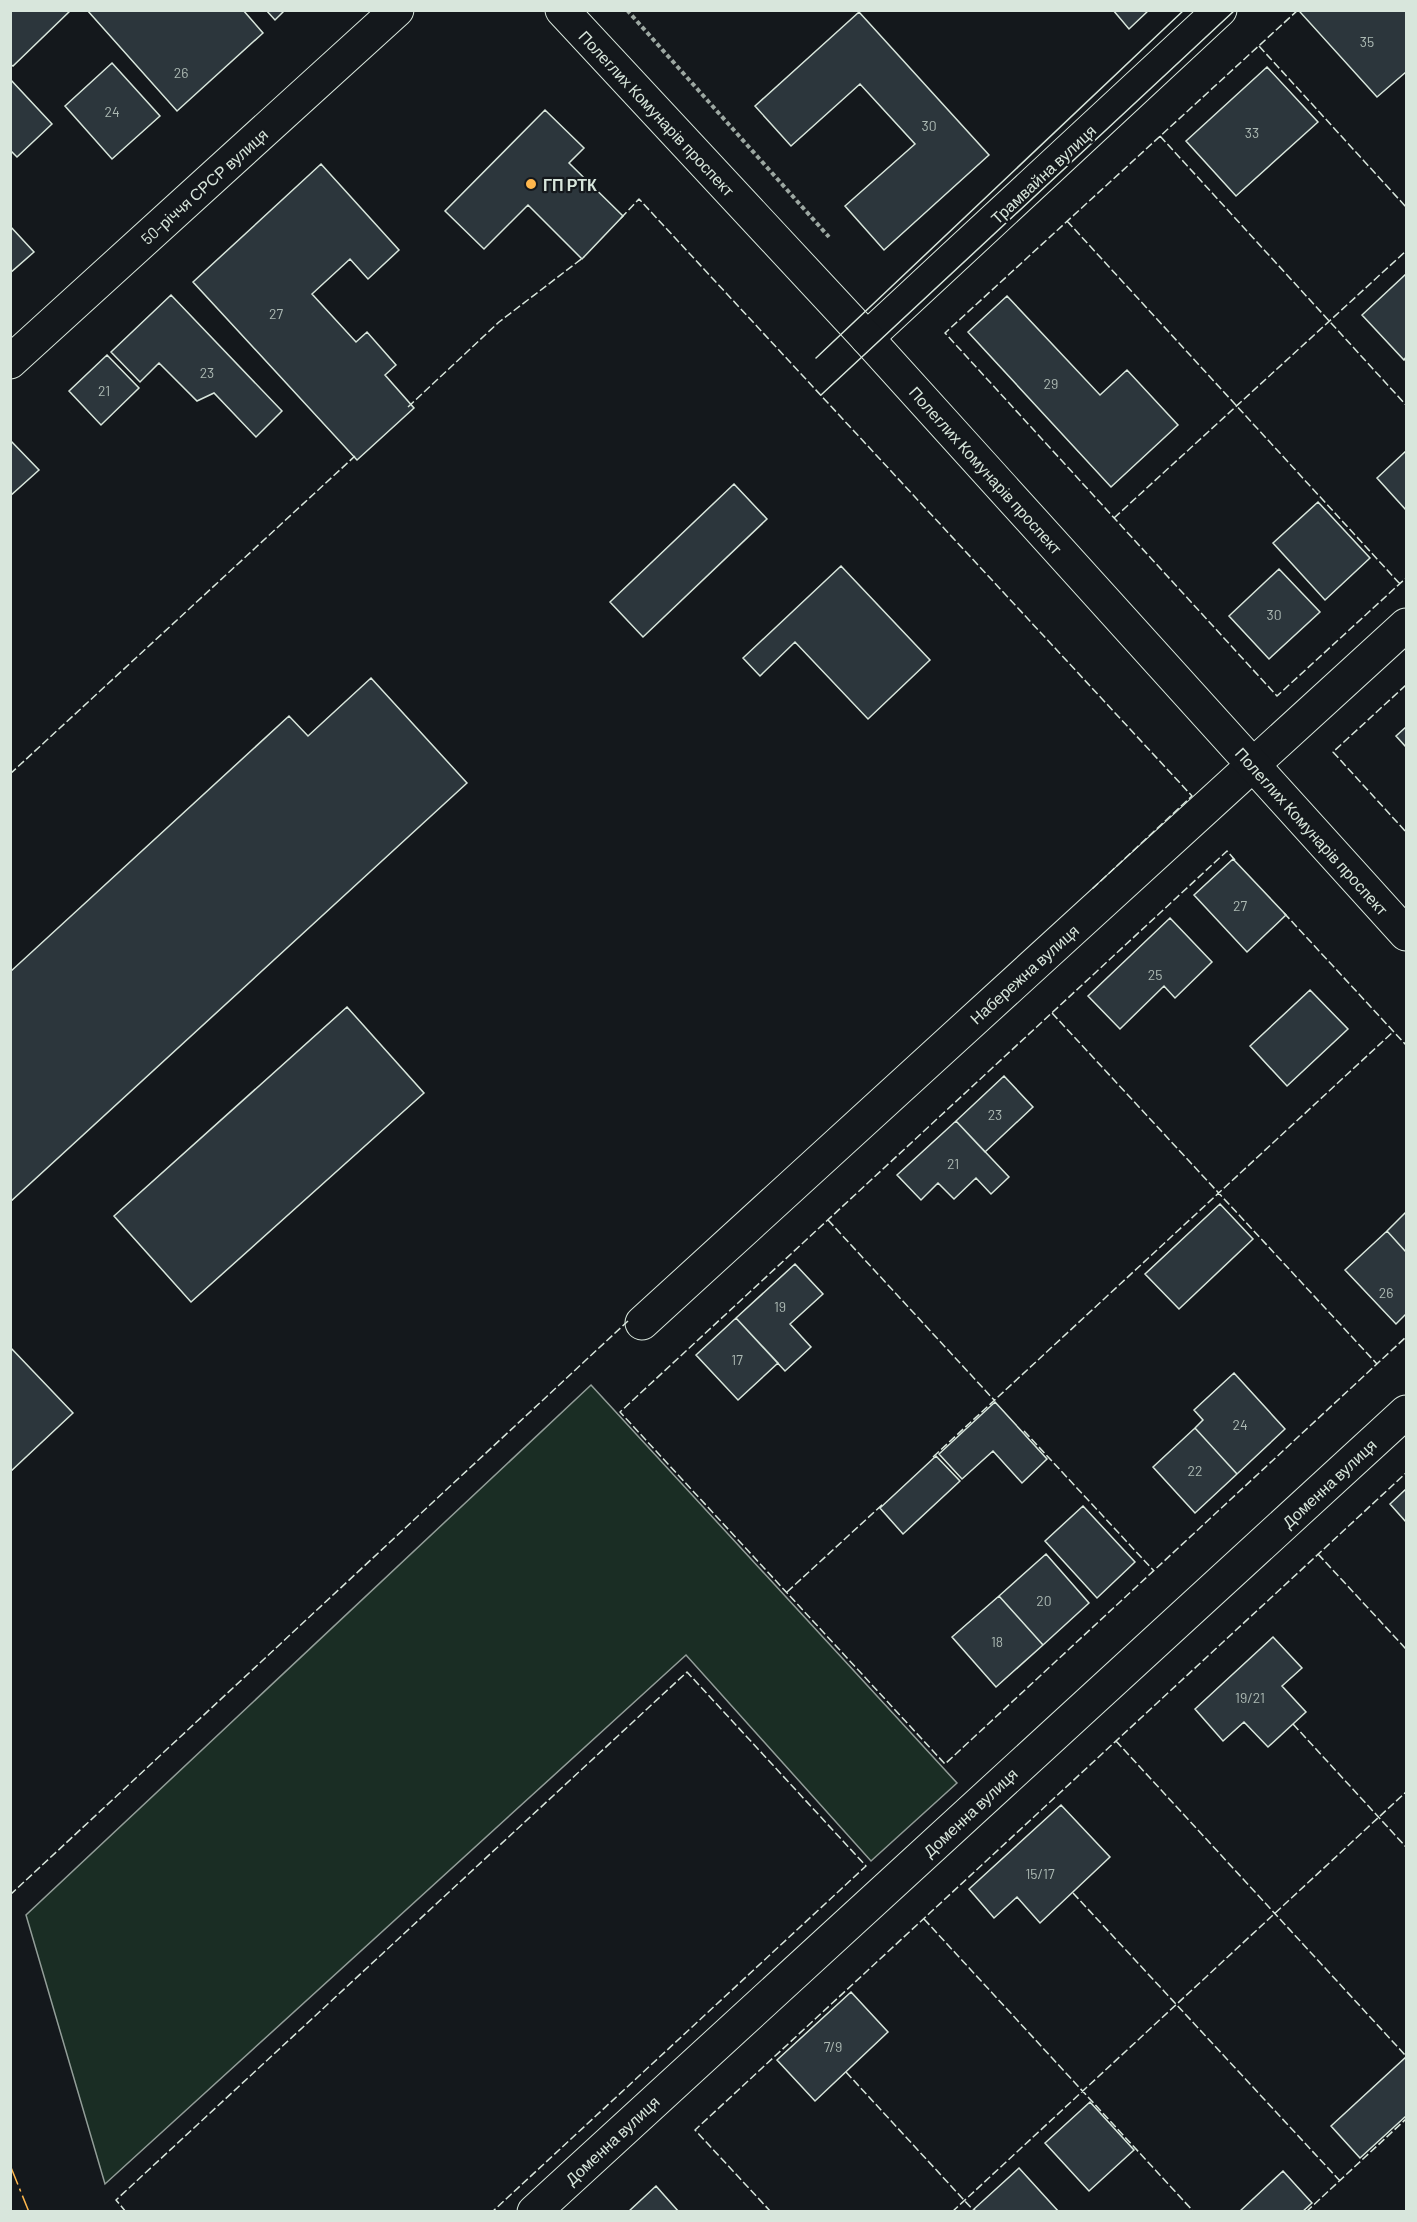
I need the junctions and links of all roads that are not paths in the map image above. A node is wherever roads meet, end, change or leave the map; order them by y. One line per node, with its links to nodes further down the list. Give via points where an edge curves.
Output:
1 (397, 10): 5 (street, 50-річчя СРСР вулиця)
2 (562, 10): 4 (street, Полеглих Комунарів проспект)
3 (1220, 10): 4 (street, Трамвайна вулиця)
4 (867, 338): 7 (street, Полеглих Комунарів проспект)
5 (10, 362)
6 (1407, 625): 7 (street, Набережна вулиця)
7 (1253, 765): 8 (street, Полеглих Комунарів проспект); 9 (street, Набережна вулиця)
8 (1407, 934)
9 (642, 1323)
10 (1407, 1412): 11 (street, Доменна вулиця)
11 (534, 2211)

